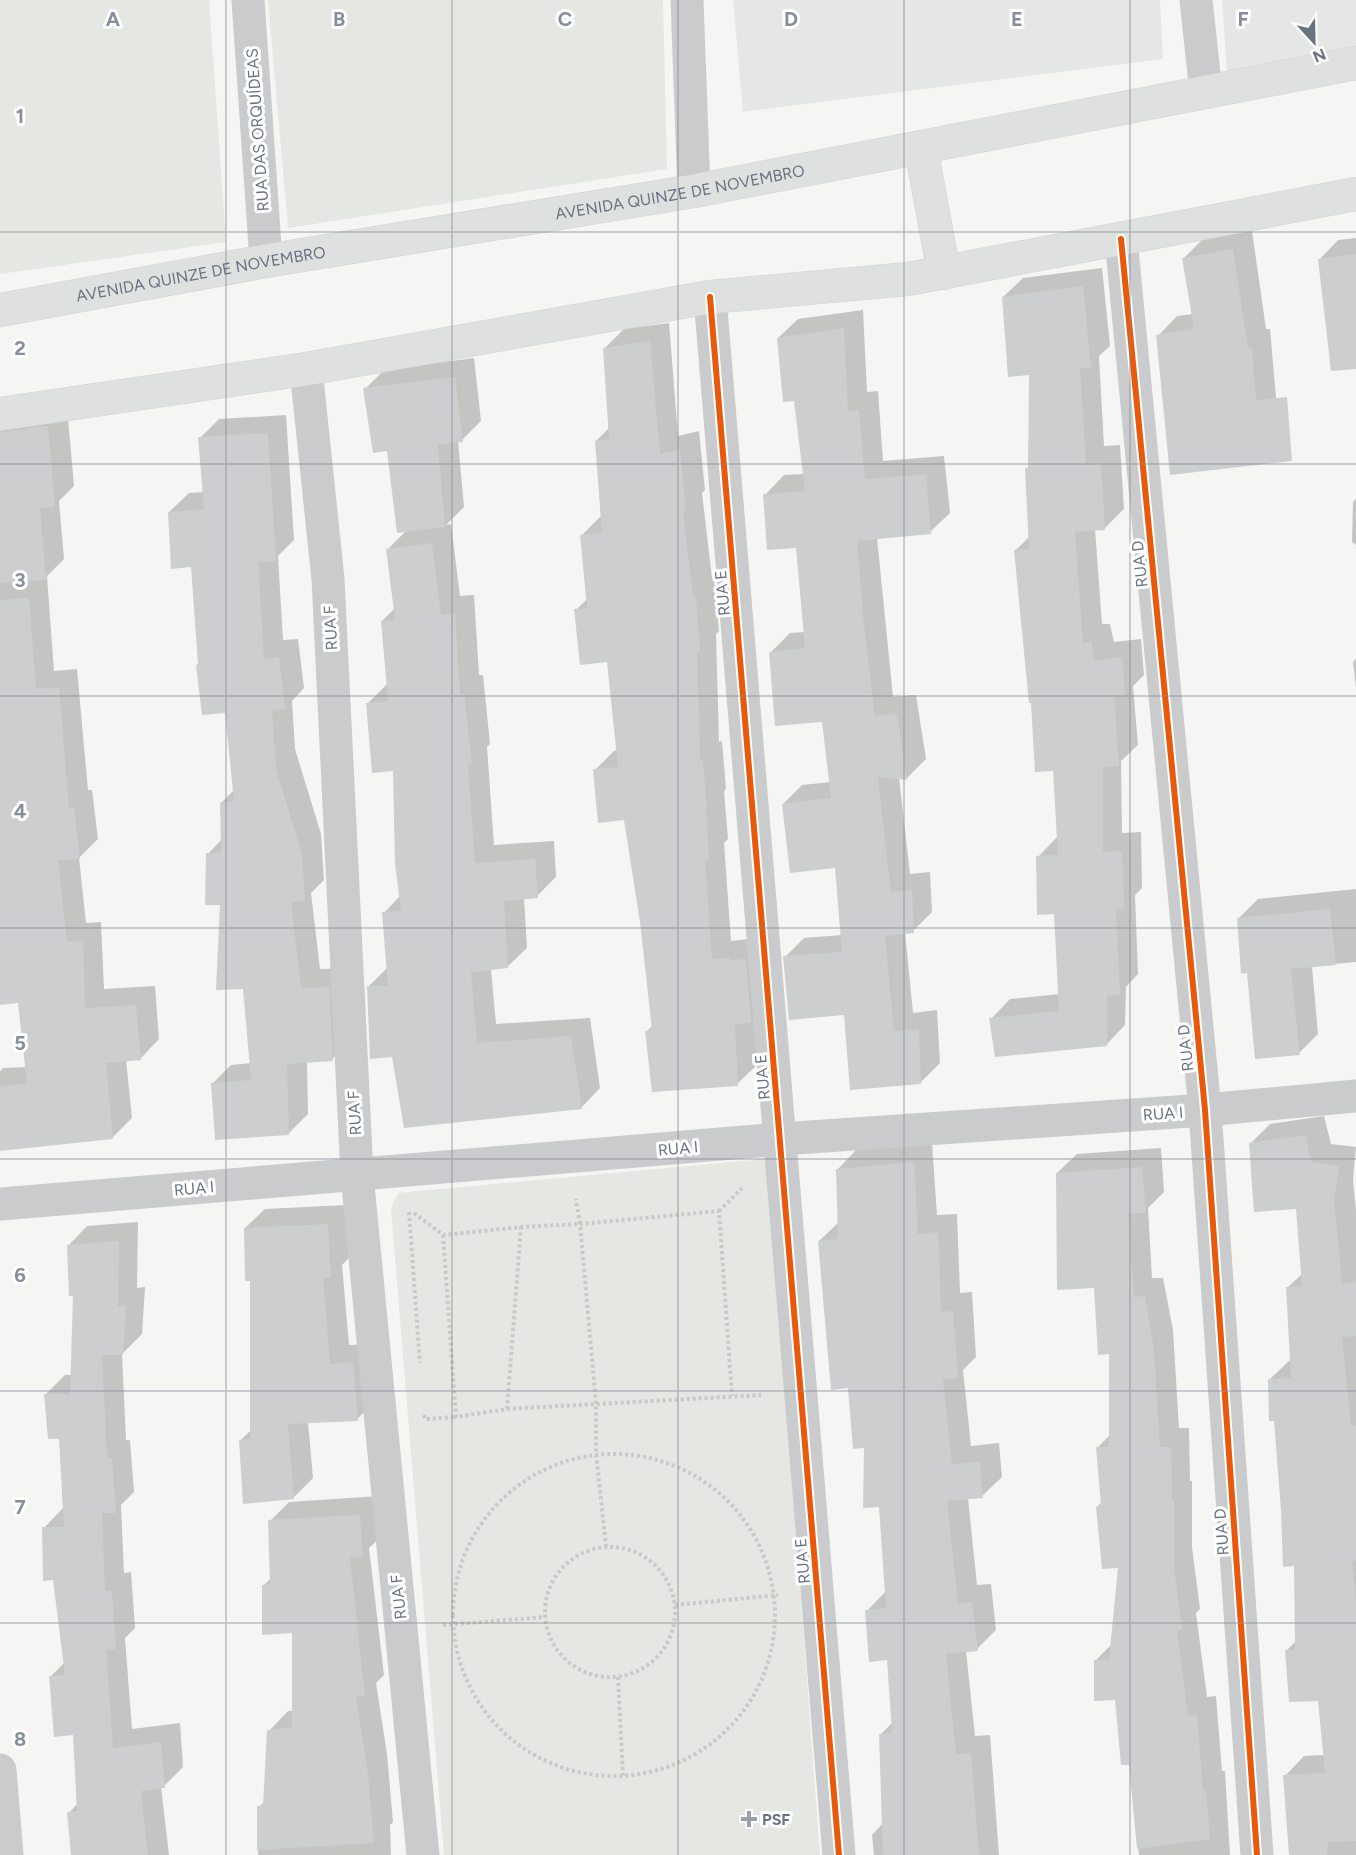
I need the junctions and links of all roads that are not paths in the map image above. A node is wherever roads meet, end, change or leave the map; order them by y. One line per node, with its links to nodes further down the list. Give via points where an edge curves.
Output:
1 (248, 0): 10 (street, RUA DAS ORQUÍDEAS)
2 (687, 0): 7 (street)
3 (1196, 0): 5 (street)
4 (1356, 63): 5 (main road, AVENIDA QUINZE DE NOVEMBRO)
5 (1206, 92): 6 (main road, AVENIDA QUINZE DE NOVEMBRO)
6 (921, 148): 7 (main road, AVENIDA QUINZE DE NOVEMBRO); 11 (main road)
7 (694, 191): 10 (main road, AVENIDA QUINZE DE NOVEMBRO)
8 (1356, 194): 9 (main road)
9 (1121, 239): 11 (main road); 17 (street, RUA D)
10 (266, 261): 13 (main road, AVENIDA QUINZE DE NOVEMBRO)
11 (944, 273): 12 (main road)
12 (710, 297): 14 (main road); 18 (street, RUA E)
13 (0, 310)
14 (306, 369): 15 (main road); 19 (street, RUA F, via 328,579)
15 (0, 414)
16 (1356, 1096): 17 (street, RUA I)
17 (1205, 1110): 18 (street, RUA I); 25 (street, RUA D)
18 (781, 1139): 19 (street, RUA I); 24 (street, RUA E)
19 (357, 1175): 20 (street, RUA I); 23 (street, RUA F)
20 (0, 1204)
21 (0, 1770): 22 (street)
22 (7, 1855)
23 (423, 1855)
24 (839, 1855)
25 (1257, 1855)

